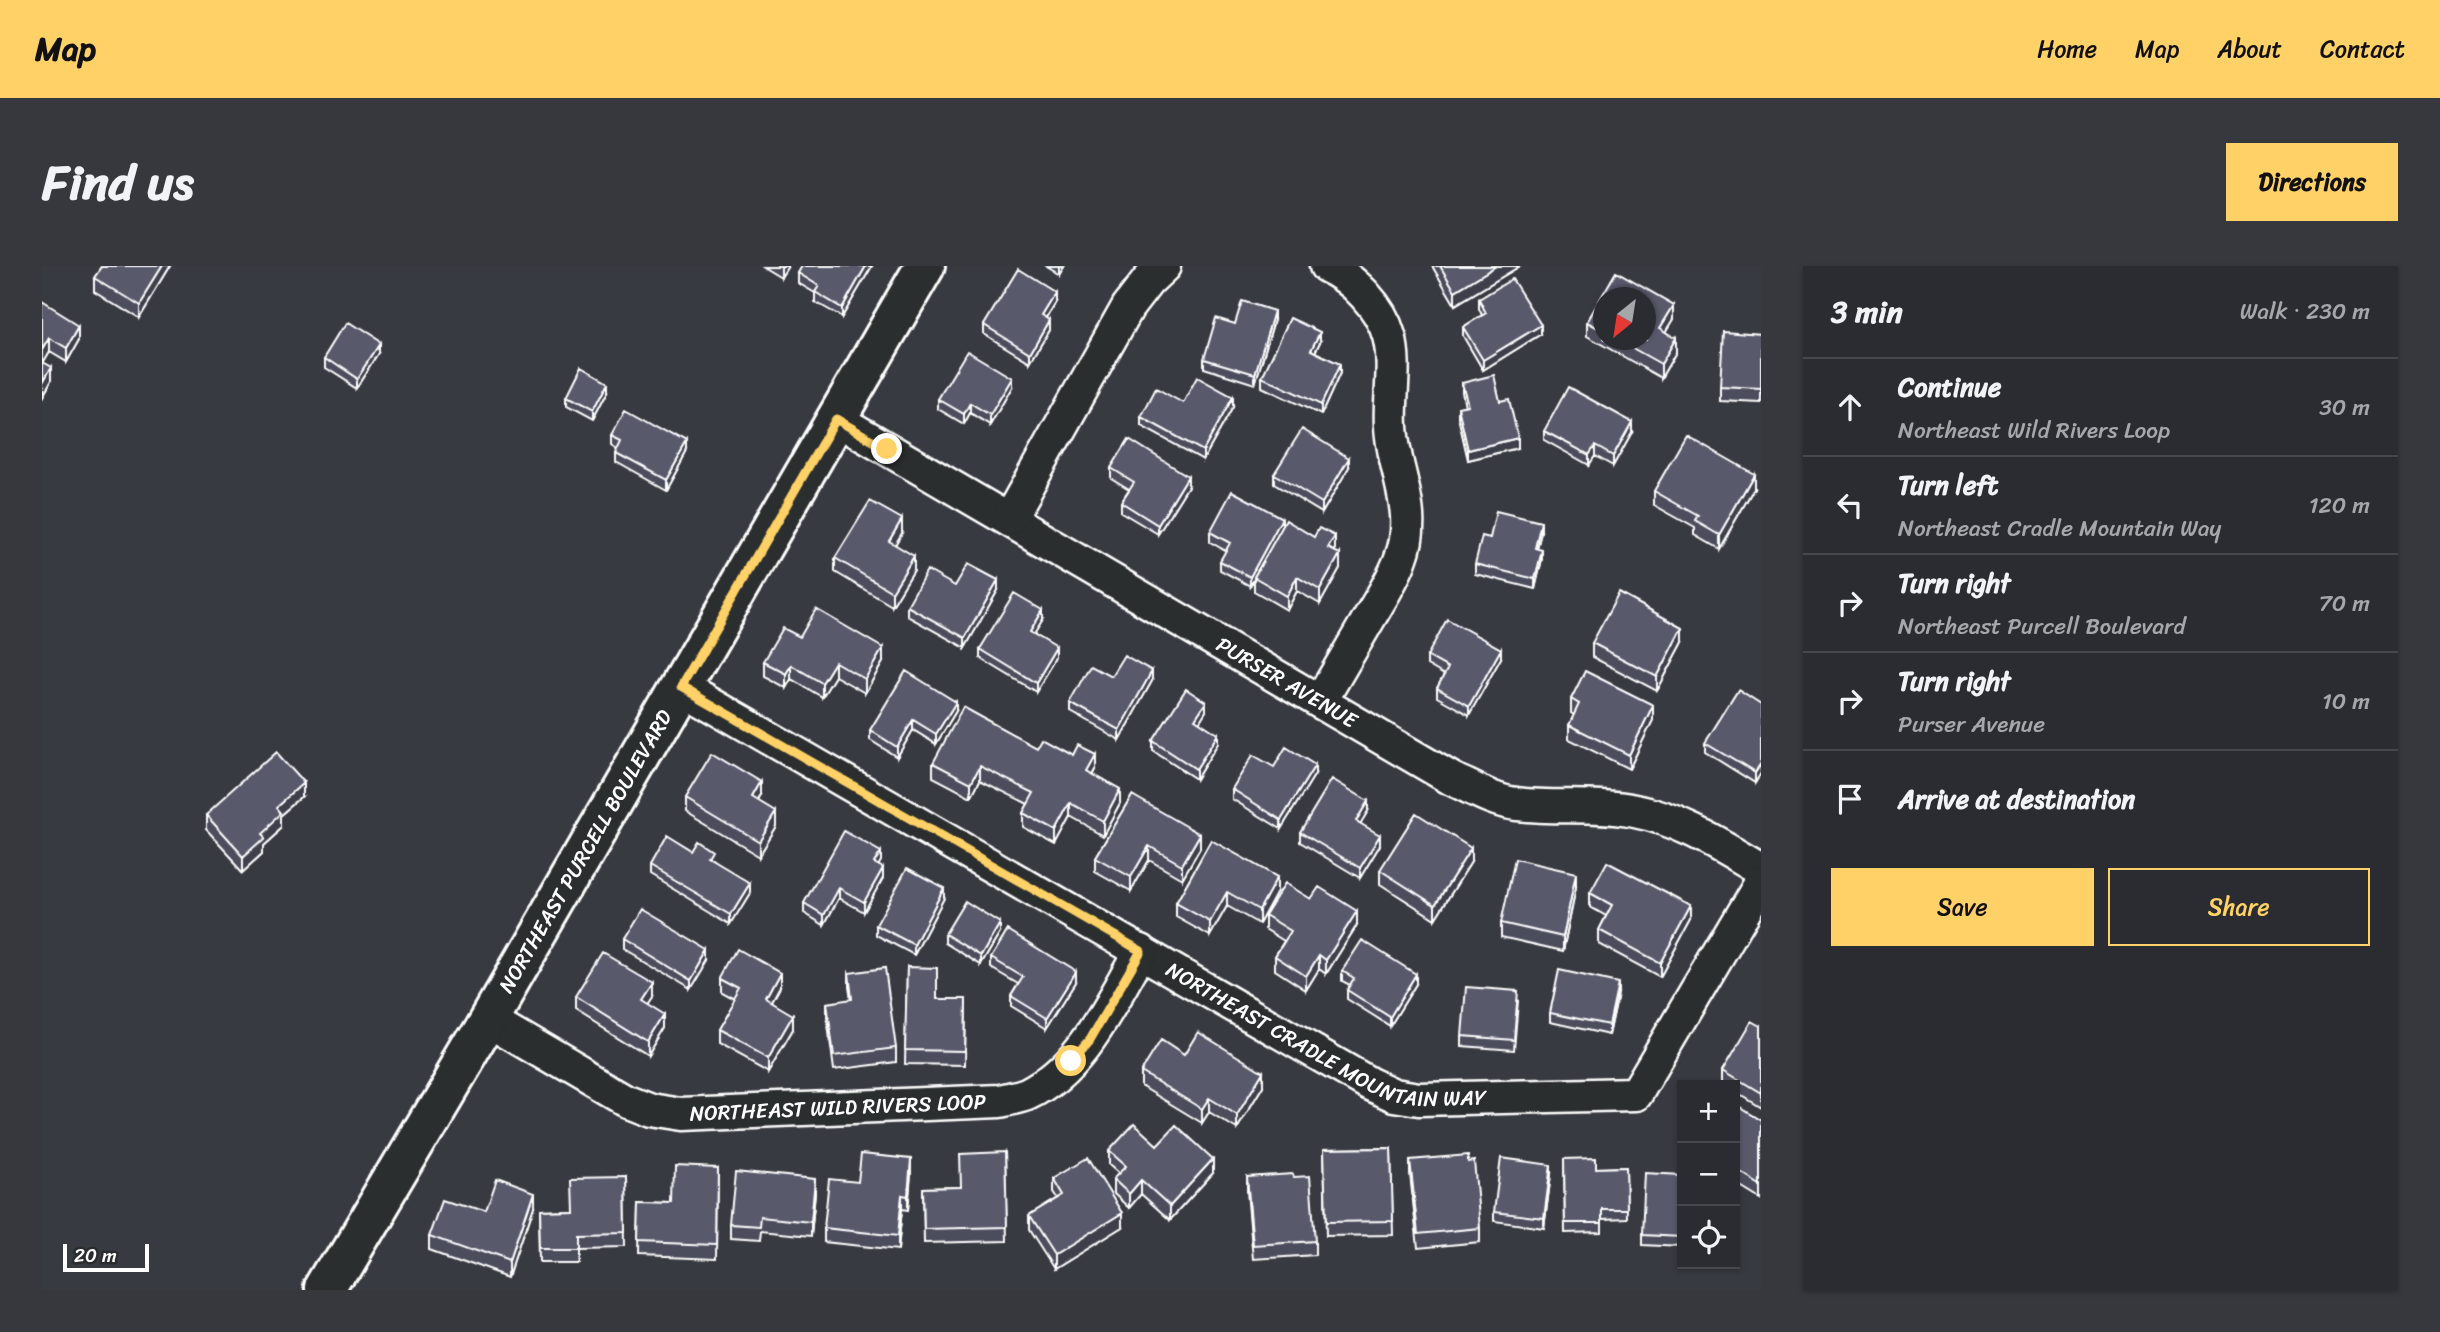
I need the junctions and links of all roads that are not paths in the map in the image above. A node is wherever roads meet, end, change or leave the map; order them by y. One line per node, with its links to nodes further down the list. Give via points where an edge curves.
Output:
1 (925, 266): 4 (street, NORTHEAST PURCELL BOULEVARD)
2 (1164, 266): 5 (street, via 1128,307)
3 (1326, 266): 7 (street, via 1361,290 1389,335 1391,430 1407,508 1406,537 1397,568)
4 (836, 419): 5 (street, PURSER AVENUE); 6 (street, NORTHEAST PURCELL BOULEVARD)
5 (1009, 519): 7 (street, PURSER AVENUE)
6 (681, 687): 10 (street, NORTHEAST CRADLE MOUNTAIN WAY); 11 (street, NORTHEAST PURCELL BOULEVARD)
7 (1320, 702): 8 (street, PURSER AVENUE, via 1488,795 1514,804 1633,811 1662,818 1693,829)
8 (1761, 869)
9 (1761, 882): 10 (street, NORTHEAST CRADLE MOUNTAIN WAY, via 1636,1094 1441,1100 1394,1095)
10 (1141, 951): 11 (street, NORTHEAST WILD RIVERS LOOP, via 1090,1039 1071,1061 1026,1094 1000,1101 681,1114 660,1111 626,1100)
11 (488, 1018): 12 (street, NORTHEAST PURCELL BOULEVARD)
12 (327, 1290)

